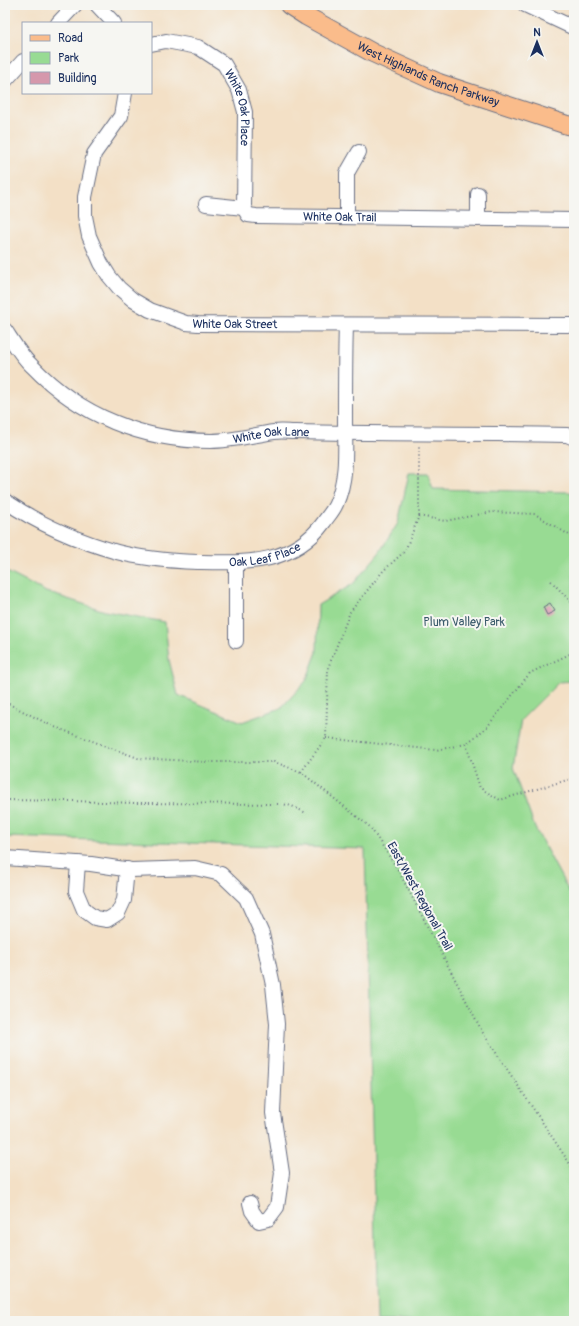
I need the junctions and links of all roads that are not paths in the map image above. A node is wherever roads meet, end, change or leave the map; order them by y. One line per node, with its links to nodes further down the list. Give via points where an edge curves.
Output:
1 (75, 5): 5 (street)
2 (97, 5): 6 (street)
3 (289, 5): 12 (main road, West Highlands Ranch Parkway, via 373,53 439,83)
4 (525, 5): 7 (street)
5 (59, 22)
6 (113, 22)
7 (574, 28)
8 (152, 44): 16 (street, White Oak Place, via 166,41 198,47 224,64 239,90 245,112)
9 (22, 62): 10 (street)
10 (5, 81)
11 (125, 94): 20 (street, White Oak Street, via 120,116 94,154 85,197 89,236 101,263 119,288 150,310 186,323)
12 (574, 126)
13 (359, 152): 17 (street, via 347,173)
14 (478, 194): 18 (street)
15 (206, 204): 16 (street, White Oak Trail)
16 (244, 208): 17 (street, White Oak Trail, via 248,215 256,216)
17 (347, 217): 18 (street, White Oak Trail)
18 (478, 219): 19 (street, White Oak Trail)
19 (574, 220)
20 (346, 324): 21 (street, White Oak Street); 23 (street, Oak Leaf Place)
21 (574, 325)
22 (5, 330): 23 (street, White Oak Lane, via 32,366 54,386 89,410 118,425 194,441 226,440 276,432)
23 (345, 433): 24 (street, White Oak Lane, via 567,434); 26 (street, Oak Leaf Place, via 343,484 336,506 316,532 301,545 282,555)
24 (574, 438)
25 (5, 501): 26 (street, Oak Leaf Place, via 40,522 90,544 119,552 177,561)
26 (236, 563): 27 (street)
27 (236, 641)
28 (5, 858): 29 (street)
29 (78, 862): 30 (street); 30 (street, via 76,891 84,910 95,918 107,920 118,913 124,900)
30 (127, 869): 31 (street, via 195,868 221,874 246,898 262,934 275,1001 273,1114 282,1172 277,1207 268,1219 259,1220)
31 (250, 1203)

